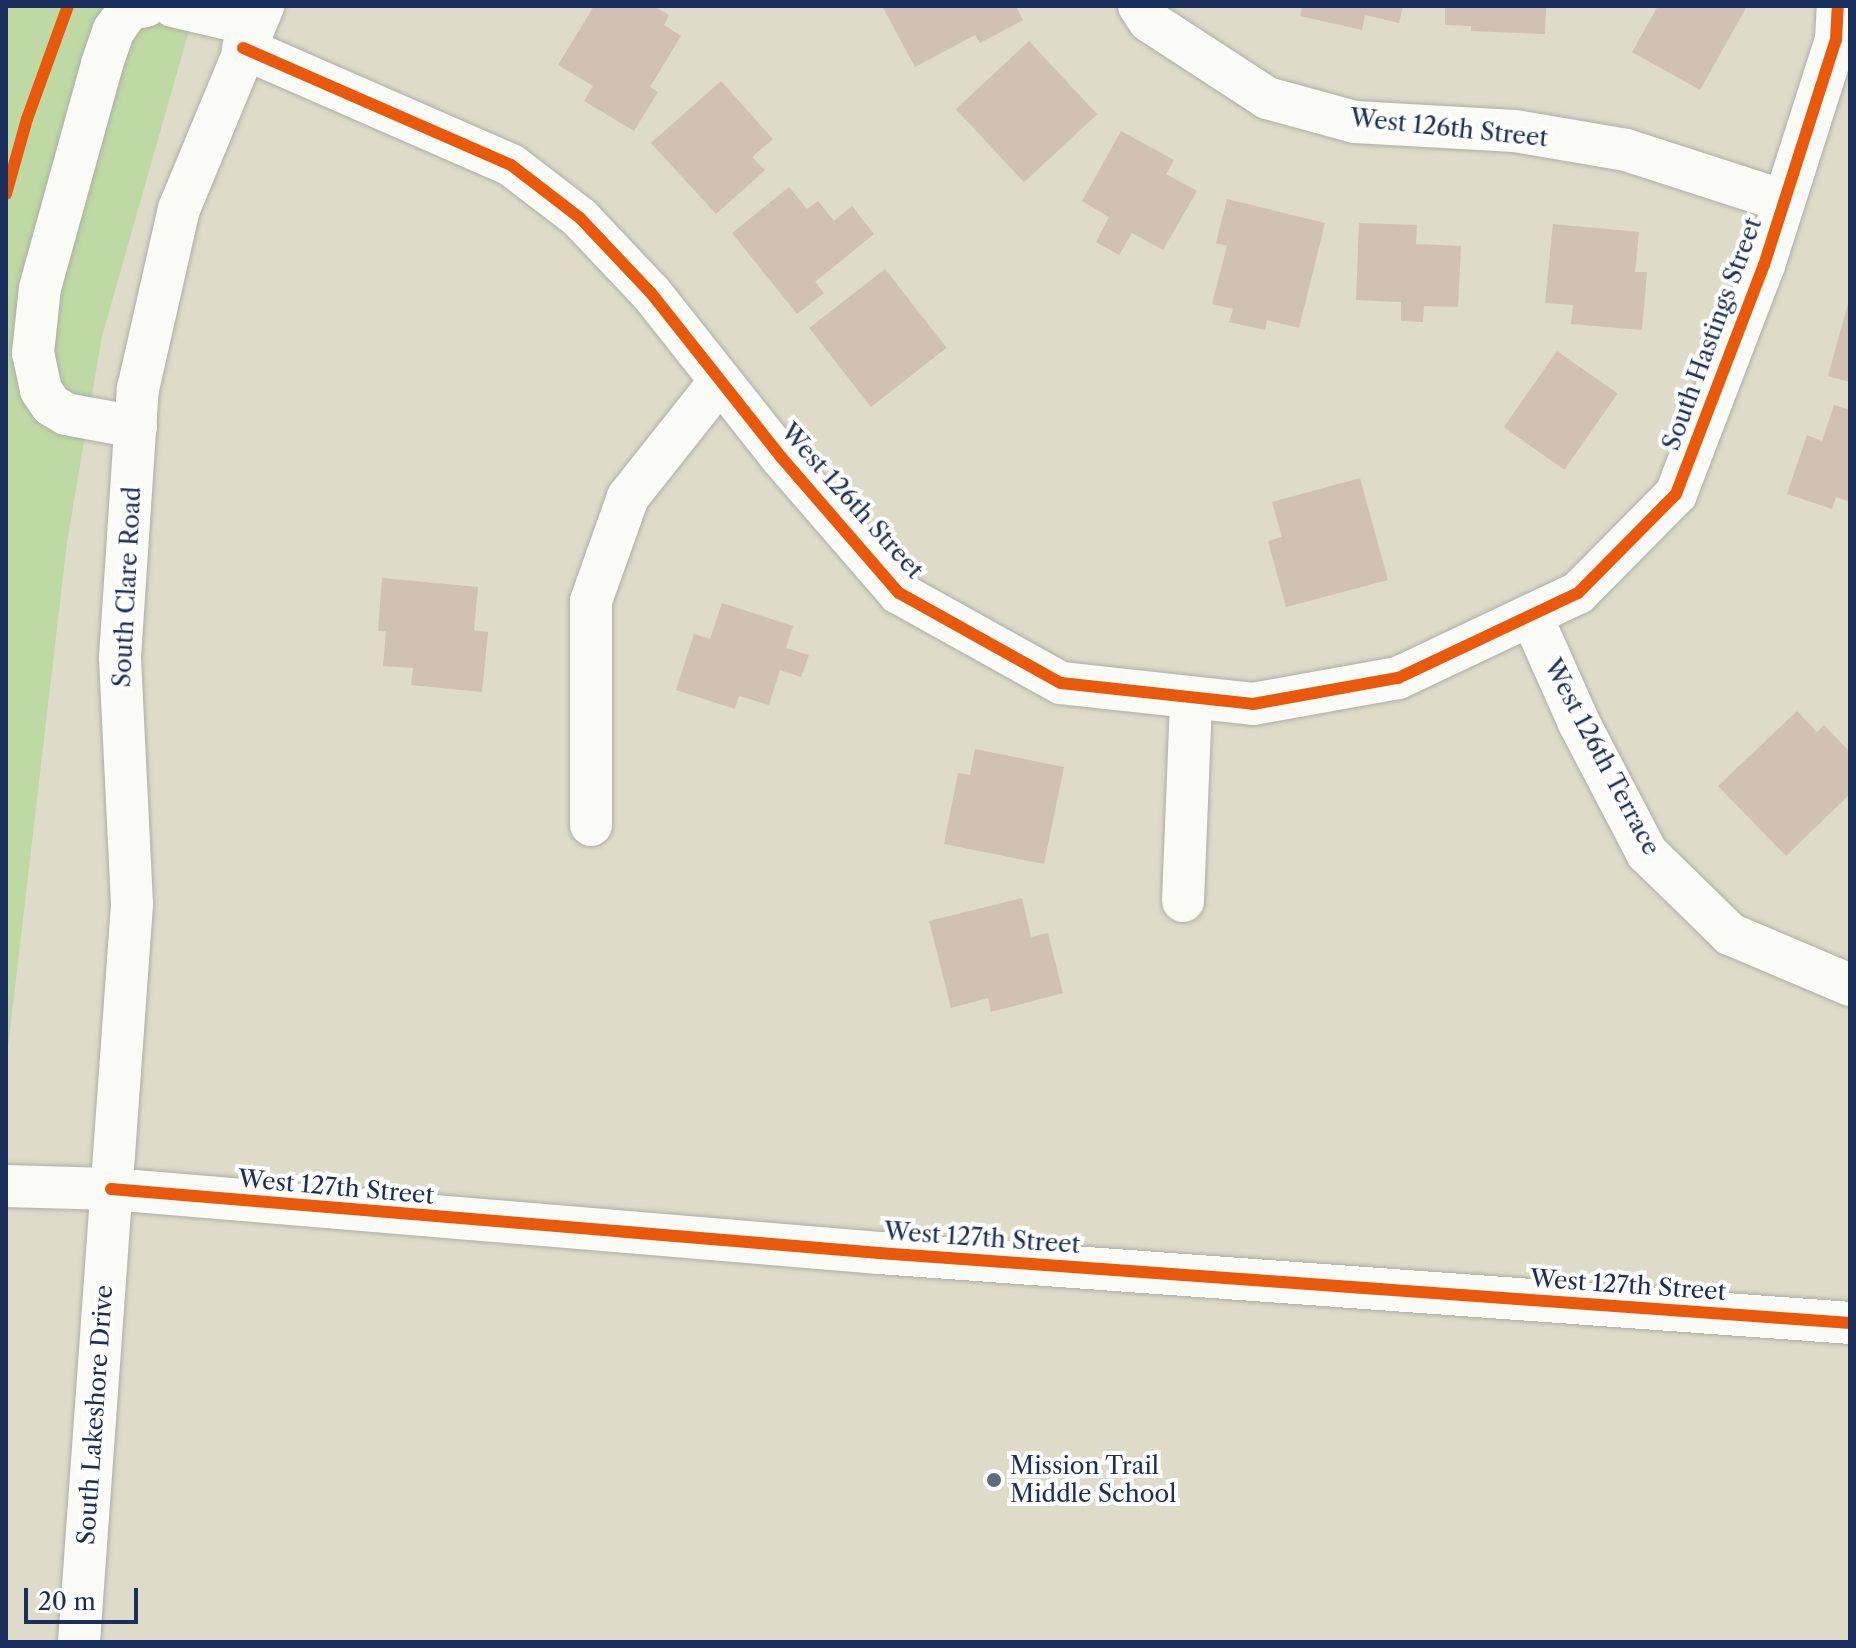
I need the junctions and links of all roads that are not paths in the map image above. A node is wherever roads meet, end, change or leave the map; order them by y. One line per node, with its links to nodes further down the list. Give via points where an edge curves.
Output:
1 (146, 6): 8 (street, via 129,9 114,30 102,64 40,288 33,353 41,390 51,405 66,414)
2 (173, 6): 5 (street, West 126th Street)
3 (1139, 6): 6 (street, West 126th Street, via 1149,21 1267,98 1355,122 1515,131 1626,150)
4 (1838, 6): 6 (street, South Hastings Street, via 1836,40)
5 (253, 26): 7 (street, West 126th Street, via 511,165 580,218 651,293); 8 (street, South Clare Road, via 179,209 138,389)
6 (1784, 201): 9 (street, South Hastings Street, via 1676,494 1578,593)
7 (720, 381): 10 (street, West 126th Street, via 899,593 1061,683); 11 (street, via 628,497 591,601)
8 (136, 427): 15 (street, South Clare Road, via 120,657 132,904)
9 (1531, 615): 10 (street, West 126th Street, via 1398,678 1253,704); 13 (street, West 126th Terrace, via 1579,723 1647,853 1730,934)
10 (1191, 698): 12 (street)
11 (591, 825)
12 (1183, 901)
13 (1850, 985)
14 (6, 1186): 15 (street, West 127th Street)
15 (111, 1189): 16 (street, West 127th Street, via 863,1252); 17 (street, South Lakeshore Drive)
16 (1850, 1323)
17 (79, 1642)

